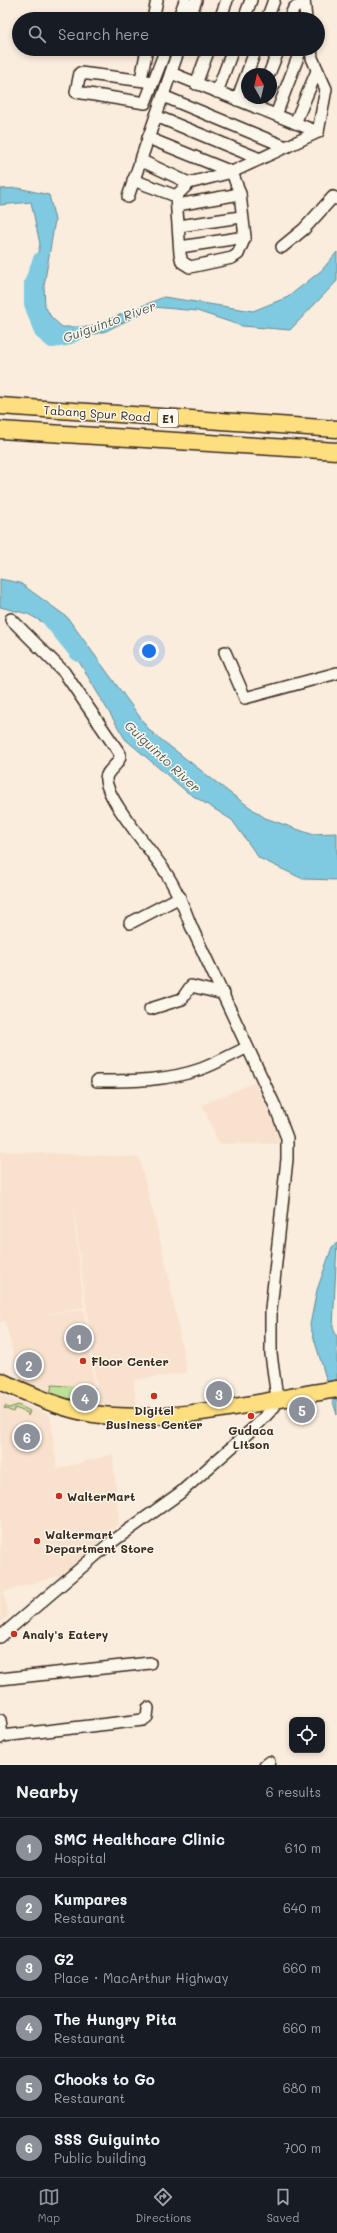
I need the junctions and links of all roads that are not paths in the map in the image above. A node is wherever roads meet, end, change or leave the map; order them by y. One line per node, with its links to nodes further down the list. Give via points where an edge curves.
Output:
1 (157, 0): 7 (street)
2 (227, 0): 10 (street)
3 (251, 0): 11 (street)
4 (274, 0): 12 (street)
5 (190, 1): 8 (street); 9 (street)
6 (304, 2): 13 (street, via 294,8); 14 (street)
7 (154, 12)
8 (183, 12)
9 (190, 12)
10 (223, 12)
11 (247, 12)
12 (270, 12)
13 (293, 12)
14 (305, 12)
15 (146, 56): 27 (street)
16 (163, 56): 28 (street)
17 (176, 56): 26 (street)
18 (206, 56): 29 (street)
19 (230, 56): 30 (street)
20 (253, 56): 32 (street)
21 (275, 56): 24 (street)
22 (298, 56): 35 (street)
23 (313, 56): 25 (street)
24 (271, 68)
25 (318, 71): 37 (street); 38 (street, via 326,89)
26 (170, 73): 29 (street); 31 (street)
27 (141, 80): 28 (street); 28 (street, via 80,74 76,92 145,103)
28 (153, 82)
29 (196, 84): 30 (street)
30 (217, 92): 32 (street)
31 (162, 96): 36 (street); 40 (street)
32 (237, 100): 33 (street)
33 (241, 101)
34 (260, 104): 35 (street)
35 (276, 115): 37 (street)
36 (156, 116): 39 (street); 41 (street)
37 (295, 123): 38 (street)
38 (318, 132): 40 (street)
39 (148, 138): 42 (street); 43 (street)
40 (286, 147): 41 (street)
41 (260, 159): 43 (street)
42 (140, 160): 44 (street); 45 (street)
43 (232, 172): 45 (street); 46 (street)
44 (133, 180): 47 (street); 49 (street)
45 (189, 183): 49 (street)
46 (240, 194): 49 (street); 50 (street)
47 (128, 196)
48 (337, 199): 54 (street, via 333,197 304,229)
49 (176, 200): 51 (street)
50 (241, 217): 51 (street); 52 (street)
51 (179, 226): 53 (street)
52 (245, 237): 53 (street); 53 (street, via 238,254 232,258 190,267 182,262)
53 (180, 247)
54 (282, 247)
55 (0, 406): 56 (highway, Tabang Spur Road / E1)
56 (337, 428)
57 (0, 430): 58 (highway, Tabang Spur Road / E1)
58 (337, 451)
59 (11, 619): 62 (street, via 64,672 120,754 119,761 107,775 106,782 117,804 165,871)
60 (225, 652): 61 (street, via 245,698)
61 (337, 673)
62 (180, 897): 63 (street); 64 (street)
63 (130, 923)
64 (224, 994): 65 (street, via 192,986 182,999); 66 (street)
65 (150, 1009)
66 (246, 1048): 67 (street, via 200,1069 169,1077 140,1081); 73 (street, via 275,1106 288,1144 271,1309 271,1354)
67 (96, 1081)
68 (0, 1381): 73 (highway, via 55,1404 93,1414 127,1417 149,1418)
69 (0, 1389): 73 (highway, via 64,1414 92,1421 128,1425 196,1420)
70 (337, 1389): 71 (highway)
71 (314, 1397): 72 (highway); 73 (highway)
72 (337, 1397)
73 (276, 1403): 74 (street, via 258,1424 180,1493 109,1544)
74 (0, 1637)
75 (150, 1663): 76 (street)
76 (0, 1679)
77 (148, 1708): 79 (street, via 144,1720)
78 (0, 1720): 79 (street)
79 (1, 1737)

